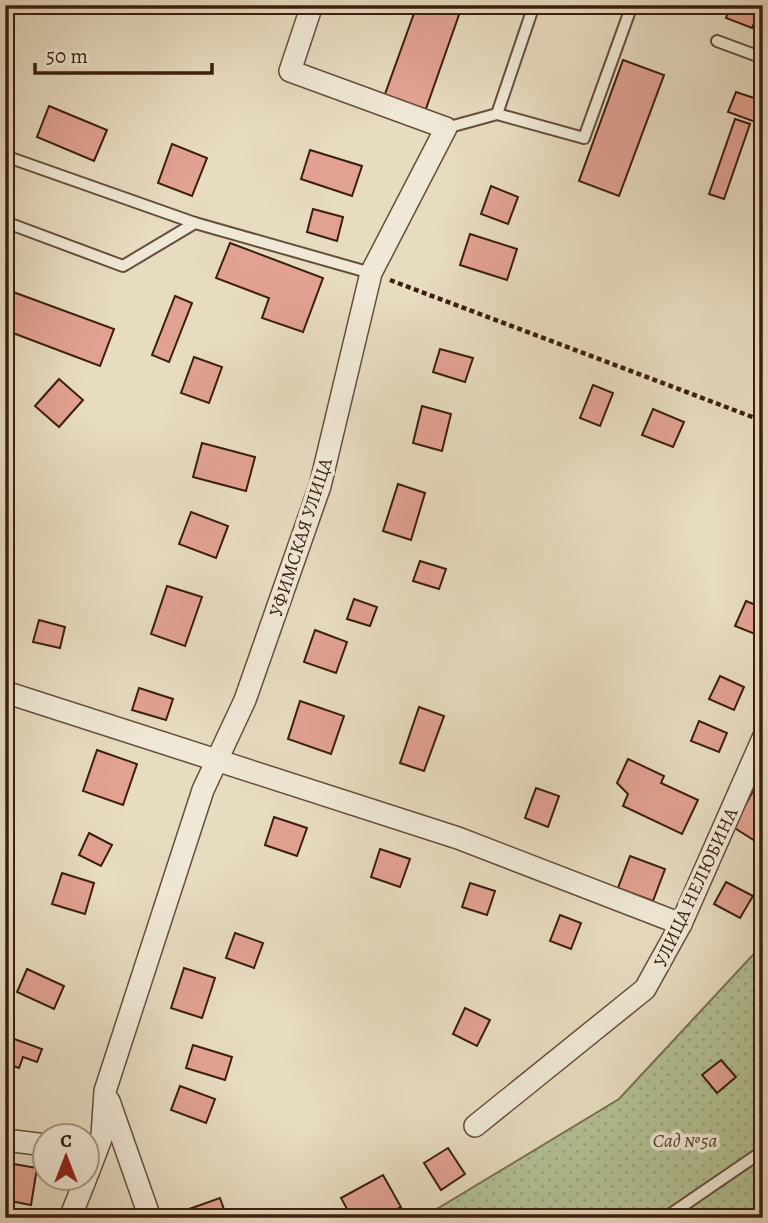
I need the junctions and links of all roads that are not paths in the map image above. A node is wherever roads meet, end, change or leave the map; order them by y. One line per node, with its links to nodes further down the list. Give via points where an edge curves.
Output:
1 (312, 5): 7 (street, via 290,71)
2 (534, 5): 6 (lane)
3 (632, 5): 6 (lane, via 584,138)
4 (717, 41): 5 (lane)
5 (763, 58)
6 (497, 114): 7 (lane)
7 (446, 128): 11 (street, УФИМСКАЯ УЛИЦА)
8 (5, 156): 10 (lane)
9 (5, 222): 10 (lane, via 123,266)
10 (195, 223): 11 (lane)
11 (371, 273): 14 (street, УФИМСКАЯ УЛИЦА, via 320,486 245,700)
12 (5, 692): 14 (street)
13 (763, 738): 15 (street, УЛИЦА НЕЛЮБИНА)
14 (215, 761): 15 (street, via 458,838); 16 (street, УФИМСКАЯ УЛИЦА)
15 (681, 924): 18 (street, УЛИЦА НЕЛЮБИНА, via 645,989)
16 (105, 1091): 17 (street, УФИМСКАЯ УЛИЦА); 24 (street)
17 (98, 1122)
18 (475, 1126)
19 (5, 1140): 20 (street)
20 (32, 1143)
21 (763, 1151): 25 (lane)
22 (80, 1192): 23 (street, УФИМСКАЯ УЛИЦА)
23 (70, 1218)
24 (150, 1218)
25 (665, 1218)

